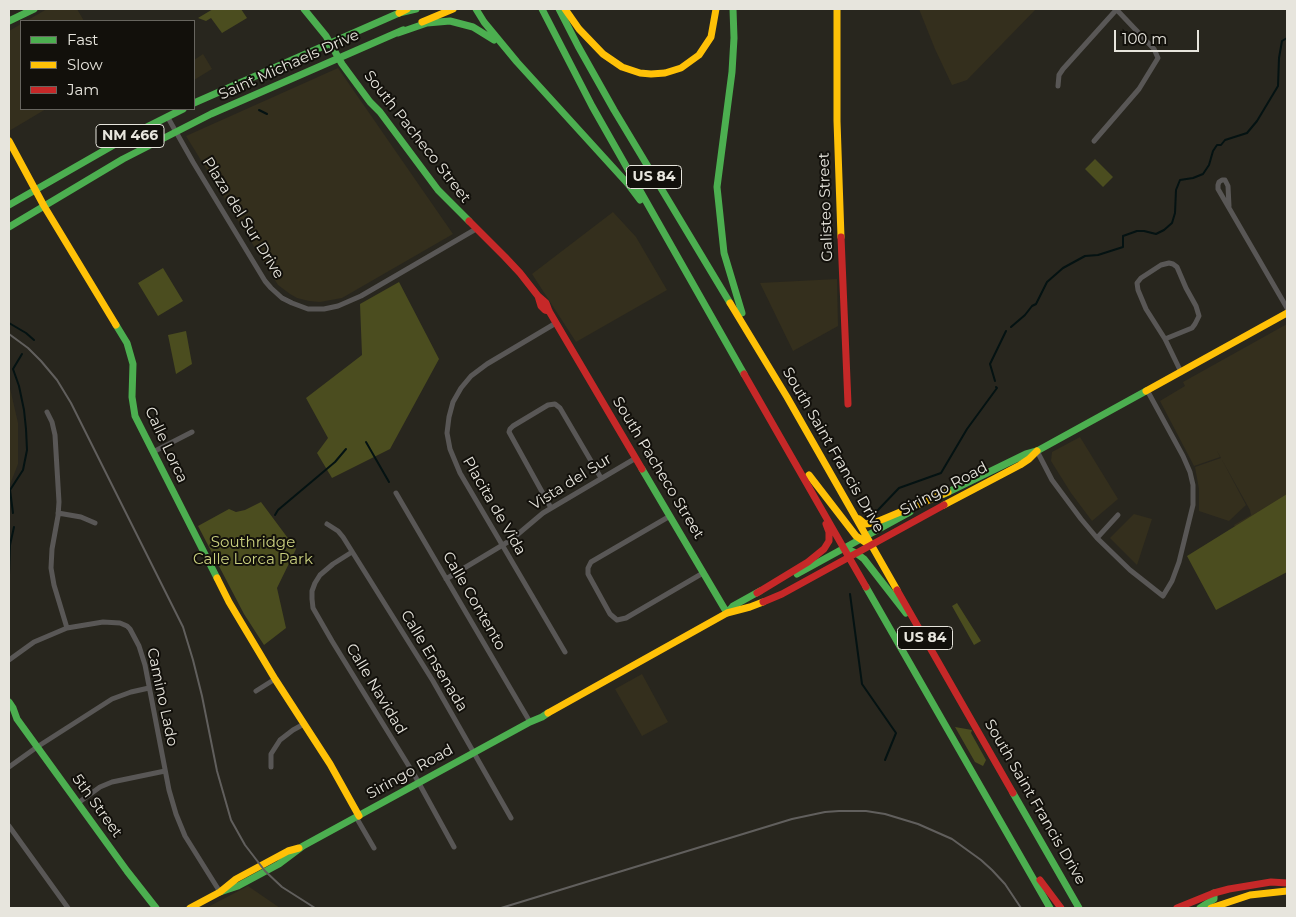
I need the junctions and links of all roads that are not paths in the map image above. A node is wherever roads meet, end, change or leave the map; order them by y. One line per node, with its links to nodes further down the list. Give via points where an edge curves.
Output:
1 (34, 9): 15 (main road)
2 (304, 9): 17 (main road, South Pacheco Street)
3 (407, 9): 14 (main road)
4 (416, 9): 14 (main road, Saint Michaels Drive)
5 (453, 9): 16 (main road, Saint Michaels Drive / NM 466)
6 (476, 9): 19 (main road)
7 (542, 9): 33 (main road, US 84)
8 (559, 9): 38 (main road, South Saint Francis Drive / US 84, via 622,124)
9 (565, 9): 10 (main road, via 603,54 622,67 651,74 671,72 699,55 711,37)
10 (716, 9)
11 (733, 9): 38 (main road, via 732,72 720,158 718,204 729,272)
12 (837, 9): 41 (main road, Galisteo Street, via 837,121)
13 (1116, 9): 20 (street, via 1063,69); 26 (street, via 1154,49 1158,58 1139,89)
14 (399, 13): 17 (main road, Saint Michaels Drive)
15 (9, 21)
16 (398, 32): 18 (main road, Saint Michaels Drive / NM 466); 19 (main road, via 433,22 466,24 488,36)
17 (330, 42): 18 (main road, South Pacheco Street); 21 (main road, Saint Michaels Drive)
18 (338, 58): 24 (main road, Saint Michaels Drive / NM 466); 32 (main road, South Pacheco Street, via 428,177)
19 (517, 62): 33 (main road, via 628,184)
20 (1058, 86)
21 (195, 103)
22 (181, 110): 23 (main road, NM 466)
23 (167, 116): 24 (street, Plaza del Sur Drive); 27 (main road, NM 466)
24 (175, 132): 29 (main road, Saint Michaels Drive / NM 466); 32 (street, Plaza del Sur Drive, via 265,281 292,304 308,309 338,306 361,296)
25 (9, 141): 27 (main road, Calle Lorca)
26 (1094, 141)
27 (35, 189): 28 (main road, NM 466); 29 (main road, Calle Lorca)
28 (9, 205)
29 (44, 206): 31 (main road, Saint Michaels Drive / NM 466); 46 (main road, Calle Lorca, via 130,352 133,405)
30 (1229, 206): 34 (street)
31 (9, 226)
32 (476, 228): 36 (main road, South Pacheco Street, via 520,273)
33 (670, 244): 44 (main road, US 84)
34 (1287, 308)
35 (1287, 313): 39 (main road, Siringo Road)
36 (556, 323): 47 (main road, South Pacheco Street); 62 (street, Placita de Vida, via 476,371 457,395 449,417 448,441 452,458)
37 (1165, 339): 37 (street, via 1146,309 1137,283 1161,265 1169,263 1177,267 1199,316 1192,328); 39 (street)
38 (755, 343): 54 (main road, South Saint Francis Drive / US 84)
39 (1181, 372): 40 (main road, Siringo Road)
40 (1147, 390): 45 (main road, Siringo Road); 60 (street, via 1184,456 1193,485 1193,505 1179,562 1163,596)
41 (848, 404)
42 (47, 412): 53 (street, via 56,442)
43 (192, 432): 46 (street)
44 (780, 436): 49 (main road, US 84); 59 (main road, via 852,531)
45 (1037, 451): 50 (main road, Siringo Road); 60 (street, via 1052,480); 61 (main road, Siringo Road, via 1029,460)
46 (153, 452): 74 (main road, Calle Lorca, via 229,602)
47 (636, 458): 48 (street, Vista del Sur); 56 (main road, South Pacheco Street)
48 (601, 478): 52 (street, Vista del Sur); 52 (street, via 560,408 555,404 548,405 508,432)
49 (806, 481): 63 (main road, US 84); 68 (main road, via 828,527 829,541 808,562)
50 (948, 492): 54 (main road, via 874,523 865,524); 59 (main road, Siringo Road)
51 (396, 493): 67 (street, Calle Contento)
52 (551, 508): 62 (street, Vista del Sur)
53 (58, 512): 57 (street); 70 (street, via 51,568)
54 (855, 514): 59 (main road, South Saint Francis Drive / US 84)
55 (1118, 515): 60 (street)
56 (670, 516): 66 (main road, South Pacheco Street); 66 (street, via 591,562 588,574 610,614 617,620 626,618)
57 (95, 523)
58 (327, 524): 64 (street, Calle Ensenada, via 340,534)
59 (863, 537): 61 (main road, South Saint Francis Drive / US 84); 63 (main road, Siringo Road)
60 (1097, 538)
61 (871, 544): 65 (main road, Siringo Road); 71 (main road, South Saint Francis Drive / US 84)
62 (502, 545): 67 (street, Vista del Sur); 72 (street, Placita de Vida)
63 (844, 548): 65 (main road); 68 (main road, Siringo Road)
64 (352, 552): 83 (street, Calle Ensenada); 87 (street, Calle Navidad, via 320,575 312,591 313,608)
65 (853, 555): 69 (main road, Siringo Road, via 782,594); 71 (main road, via 864,559); 94 (main road, US 84)
66 (704, 572): 69 (main road, South Pacheco Street)
67 (446, 578): 80 (street, Calle Contento)
68 (757, 593): 69 (main road, Siringo Road)
69 (727, 613): 80 (main road, Siringo Road)
70 (67, 628): 73 (street, Camino Lado, via 34,642); 75 (street, Camino Lado, via 103,622 127,626 139,646)
71 (924, 637): 105 (main road, South Saint Francis Drive / US 84)
72 (565, 652)
73 (9, 660)
74 (275, 678): 76 (street); 81 (main road, Calle Lorca)
75 (149, 688): 82 (street, via 112,700); 86 (street, Camino Lado)
76 (256, 691)
77 (9, 702): 79 (main road, 5th Street)
78 (9, 713): 79 (main road, 5th Street)
79 (17, 719): 82 (main road, 5th Street)
80 (530, 722): 83 (main road, Siringo Road)
81 (304, 724): 85 (street, via 280,740 271,754); 89 (main road, Calle Lorca)
82 (37, 747): 84 (street); 88 (main road, 5th Street)
83 (474, 752): 87 (main road, Siringo Road); 90 (street, Calle Ensenada)
84 (9, 767)
85 (270, 767)
86 (165, 771): 88 (street, via 112,782); 97 (street, Camino Lado, via 178,822)
87 (418, 783): 89 (main road, Siringo Road); 92 (street, Calle Navidad)
88 (78, 803): 101 (main road, 5th Street)
89 (358, 816): 93 (street); 97 (main road, Siringo Road, via 303,846 279,864)
90 (511, 818)
91 (9, 826): 100 (street)
92 (454, 847)
93 (374, 848)
94 (1018, 852): 103 (main road, US 84); 104 (main road)
95 (1287, 883): 98 (main road, via 1271,882)
96 (1287, 891): 99 (main road, via 1250,895)
97 (220, 892): 102 (main road, Siringo Road)
98 (1214, 893): 99 (main road); 106 (main road); 107 (main road, via 1214,899)
99 (1231, 901): 108 (main road)
100 (68, 908)
101 (156, 908)
102 (190, 908)
103 (1050, 908)
104 (1061, 908)
105 (1079, 908)
106 (1177, 908)
107 (1200, 908)
108 (1211, 908)

